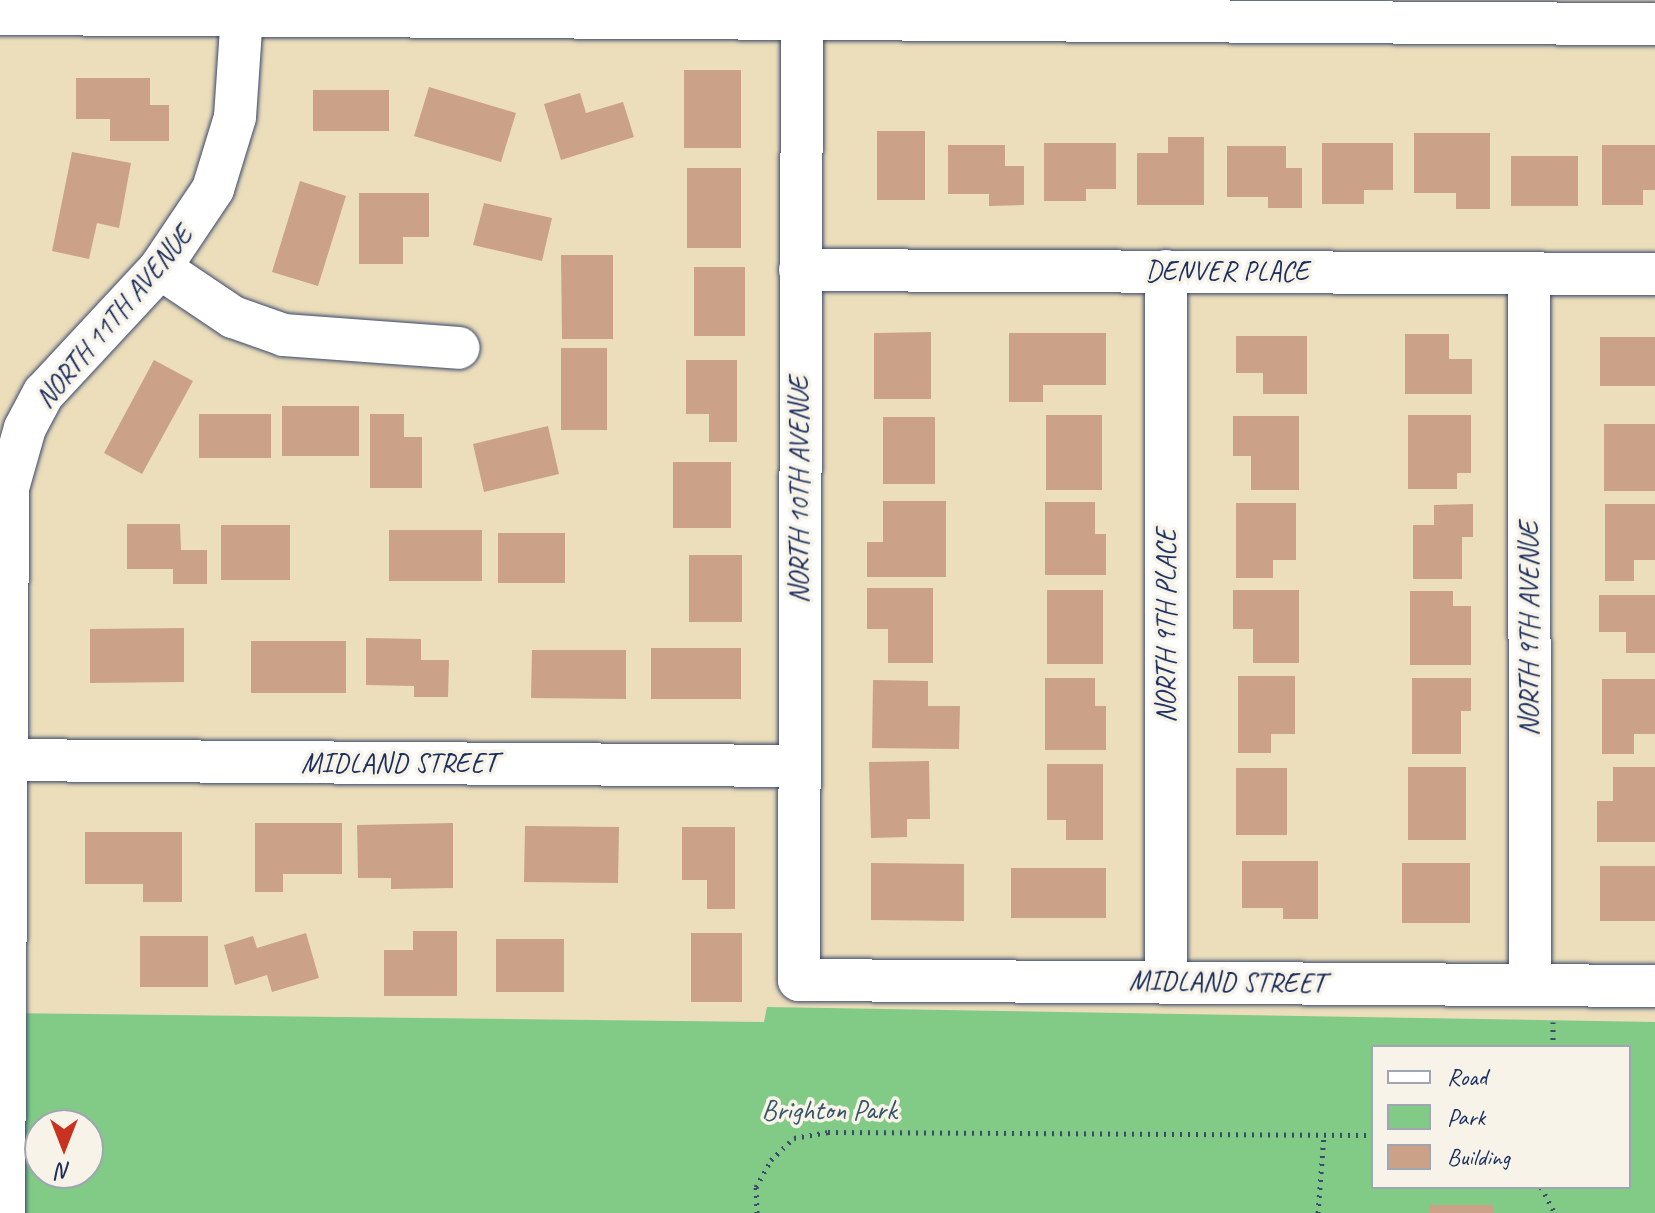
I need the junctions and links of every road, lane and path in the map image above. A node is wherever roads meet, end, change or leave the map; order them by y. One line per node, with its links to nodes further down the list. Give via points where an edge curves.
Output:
1 (243, 7): 2 (street); 3 (street); 8 (street, NORTH 11TH AVENUE, via 235,117 226,156 195,223)
2 (532, 8): 4 (street)
3 (26, 9)
4 (802, 9): 5 (street); 9 (street, NORTH 10TH AVENUE)
5 (1075, 10): 6 (street)
6 (1349, 11): 7 (street)
7 (1639, 16)
8 (160, 268): 13 (street, via 233,317 284,335); 14 (street, NORTH 11TH AVENUE, via 44,393 13,459 6,506)
9 (800, 270): 10 (street, DENVER PLACE); 15 (street, NORTH 10TH AVENUE)
10 (1166, 271): 11 (street, DENVER PLACE); 17 (street, NORTH 9TH PLACE)
11 (1529, 273): 12 (street, DENVER PLACE); 18 (street, NORTH 9TH AVENUE)
12 (1655, 274)
13 (459, 348)
14 (2, 760): 15 (street, MIDLAND STREET); 23 (street, NORTH 11TH AVENUE)
15 (799, 766): 16 (street, NORTH 10TH AVENUE)
16 (799, 980): 17 (street, MIDLAND STREET)
17 (1166, 982): 18 (street, MIDLAND STREET)
18 (1530, 985): 19 (street, MIDLAND STREET)
19 (1655, 986)
20 (1324, 1135): 21 (path); 24 (path, via 828,1132 794,1138 771,1160 756,1187); 25 (path)
21 (1371, 1135)
22 (1542, 1189): 26 (path)
23 (4, 1213)
24 (757, 1213)
25 (1318, 1213)
26 (1555, 1213)

